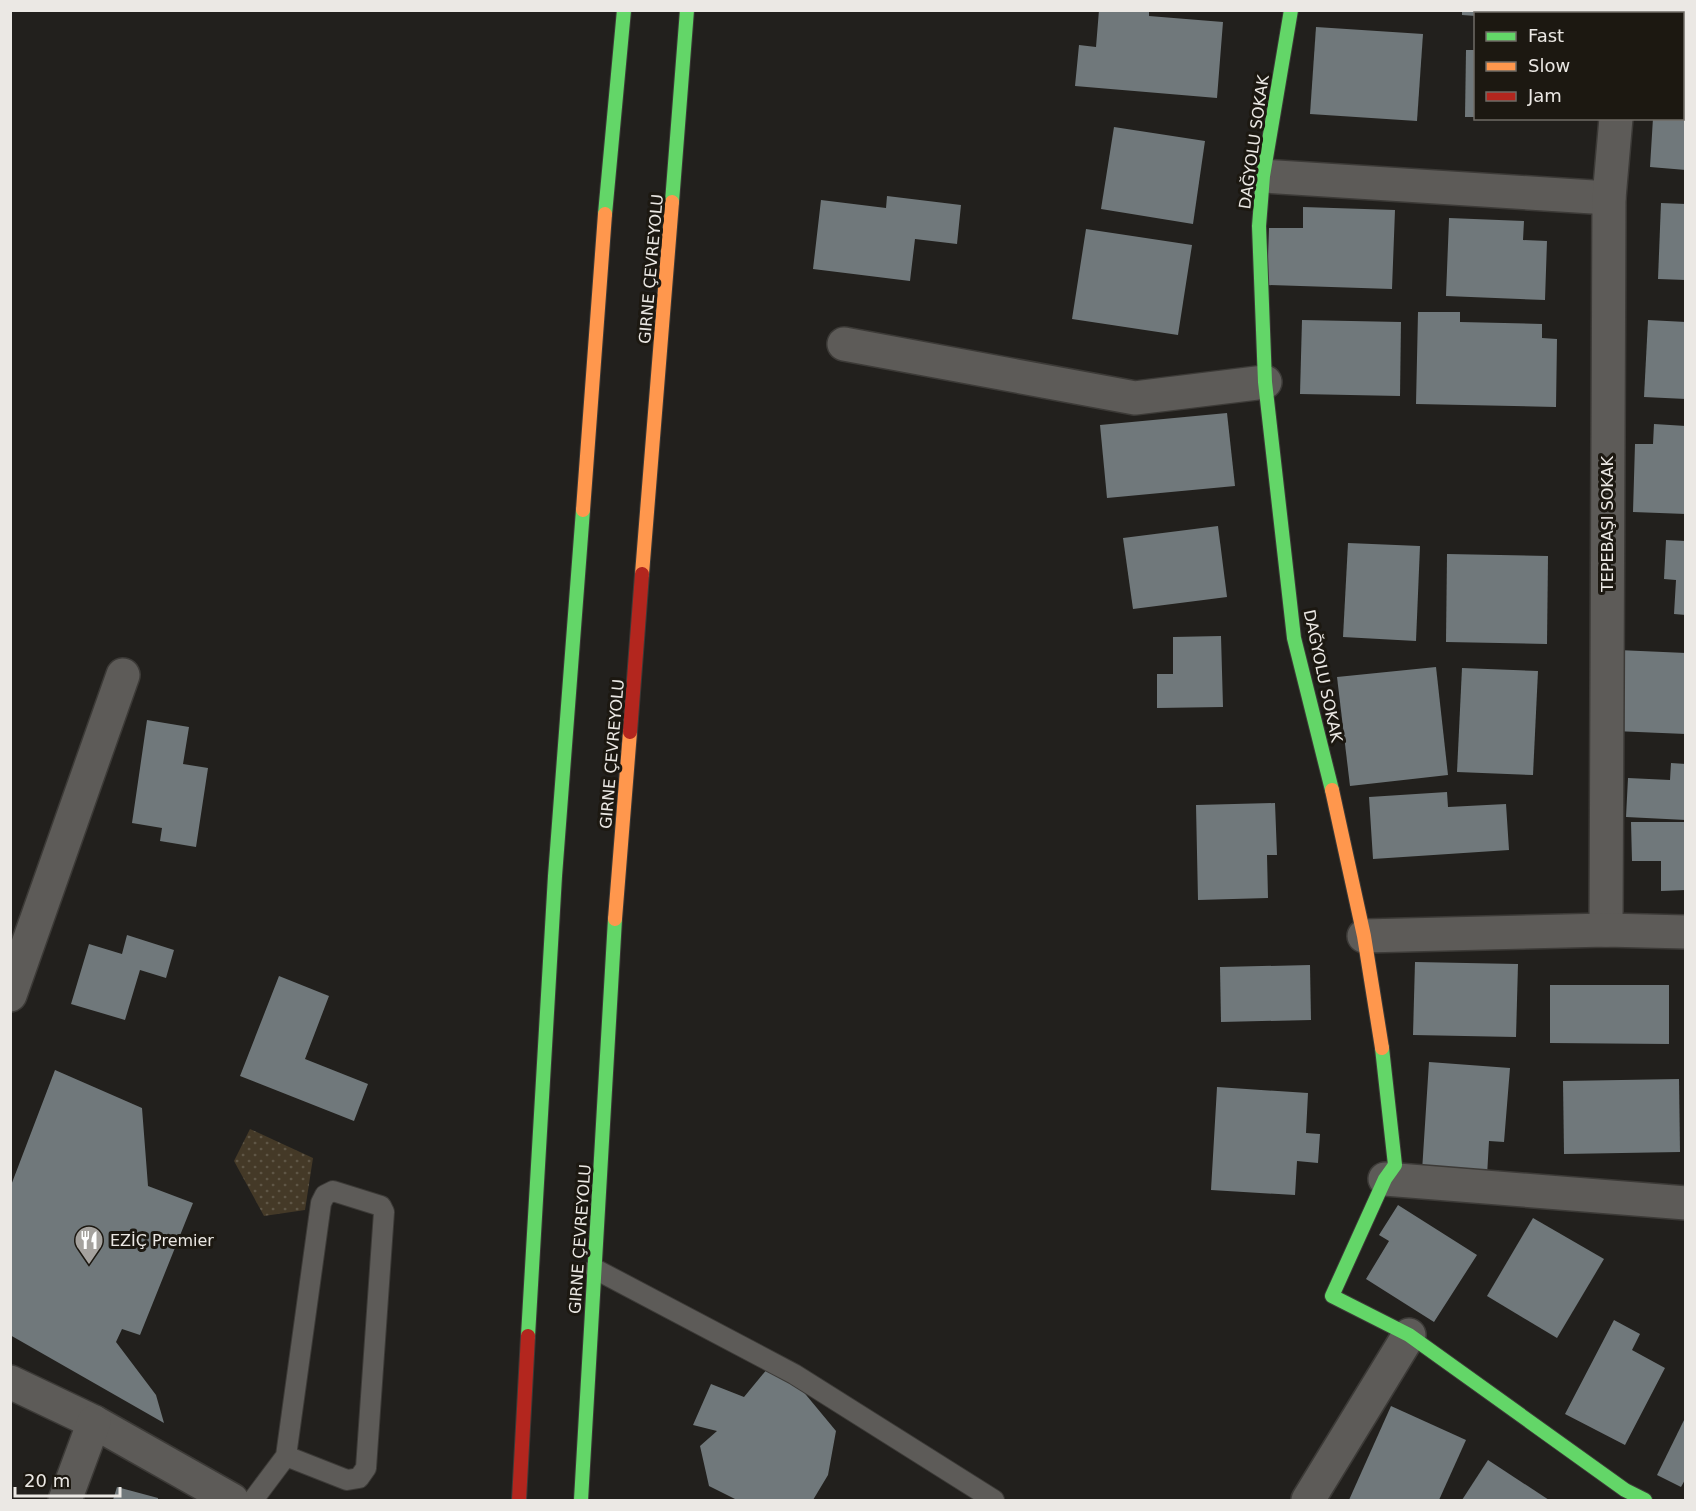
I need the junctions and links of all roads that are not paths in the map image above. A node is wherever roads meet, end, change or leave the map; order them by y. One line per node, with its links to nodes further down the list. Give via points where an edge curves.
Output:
1 (624, 10): 20 (main road, via 609,146 555,876)
2 (687, 10): 16 (main road, GIRNE ÇEVREYOLU, via 618,891)
3 (1291, 10): 5 (main road, DAĞYOLU SOKAK)
4 (1616, 120): 6 (street)
5 (1263, 176): 6 (street); 8 (main road, DAĞYOLU SOKAK, via 1259,226)
6 (1609, 198): 10 (street)
7 (844, 344): 8 (street, via 1135,398)
8 (1265, 382): 12 (main road, DAĞYOLU SOKAK, via 1294,638)
9 (123, 675): 13 (street)
10 (1606, 930): 11 (street); 12 (street)
11 (1686, 932)
12 (1364, 936): 14 (main road, DAĞYOLU SOKAK, via 1393,1125 1395,1166)
13 (10, 995)
14 (1385, 1179): 15 (street); 17 (main road, DAĞYOLU SOKAK, via 1332,1296)
15 (1686, 1203)
16 (595, 1269): 22 (main road, GIRNE ÇEVREYOLU); 30 (lane, via 794,1374)
17 (1409, 1335): 31 (street); 32 (main road, via 1625,1490)
18 (10, 1382): 19 (street)
19 (94, 1422): 23 (street); 24 (street)
20 (522, 1454): 26 (main road); 27 (main road)
21 (286, 1456): 21 (lane, via 321,1203 333,1191 381,1206 384,1212 366,1468 359,1478 347,1480); 25 (lane)
22 (583, 1457): 28 (main road, GIRNE ÇEVREYOLU); 29 (main road)
23 (65, 1500)
24 (232, 1500)
25 (253, 1500)
26 (508, 1500)
27 (519, 1500)
28 (581, 1500)
29 (594, 1500)
30 (994, 1500)
31 (1308, 1500)
32 (1645, 1500)

